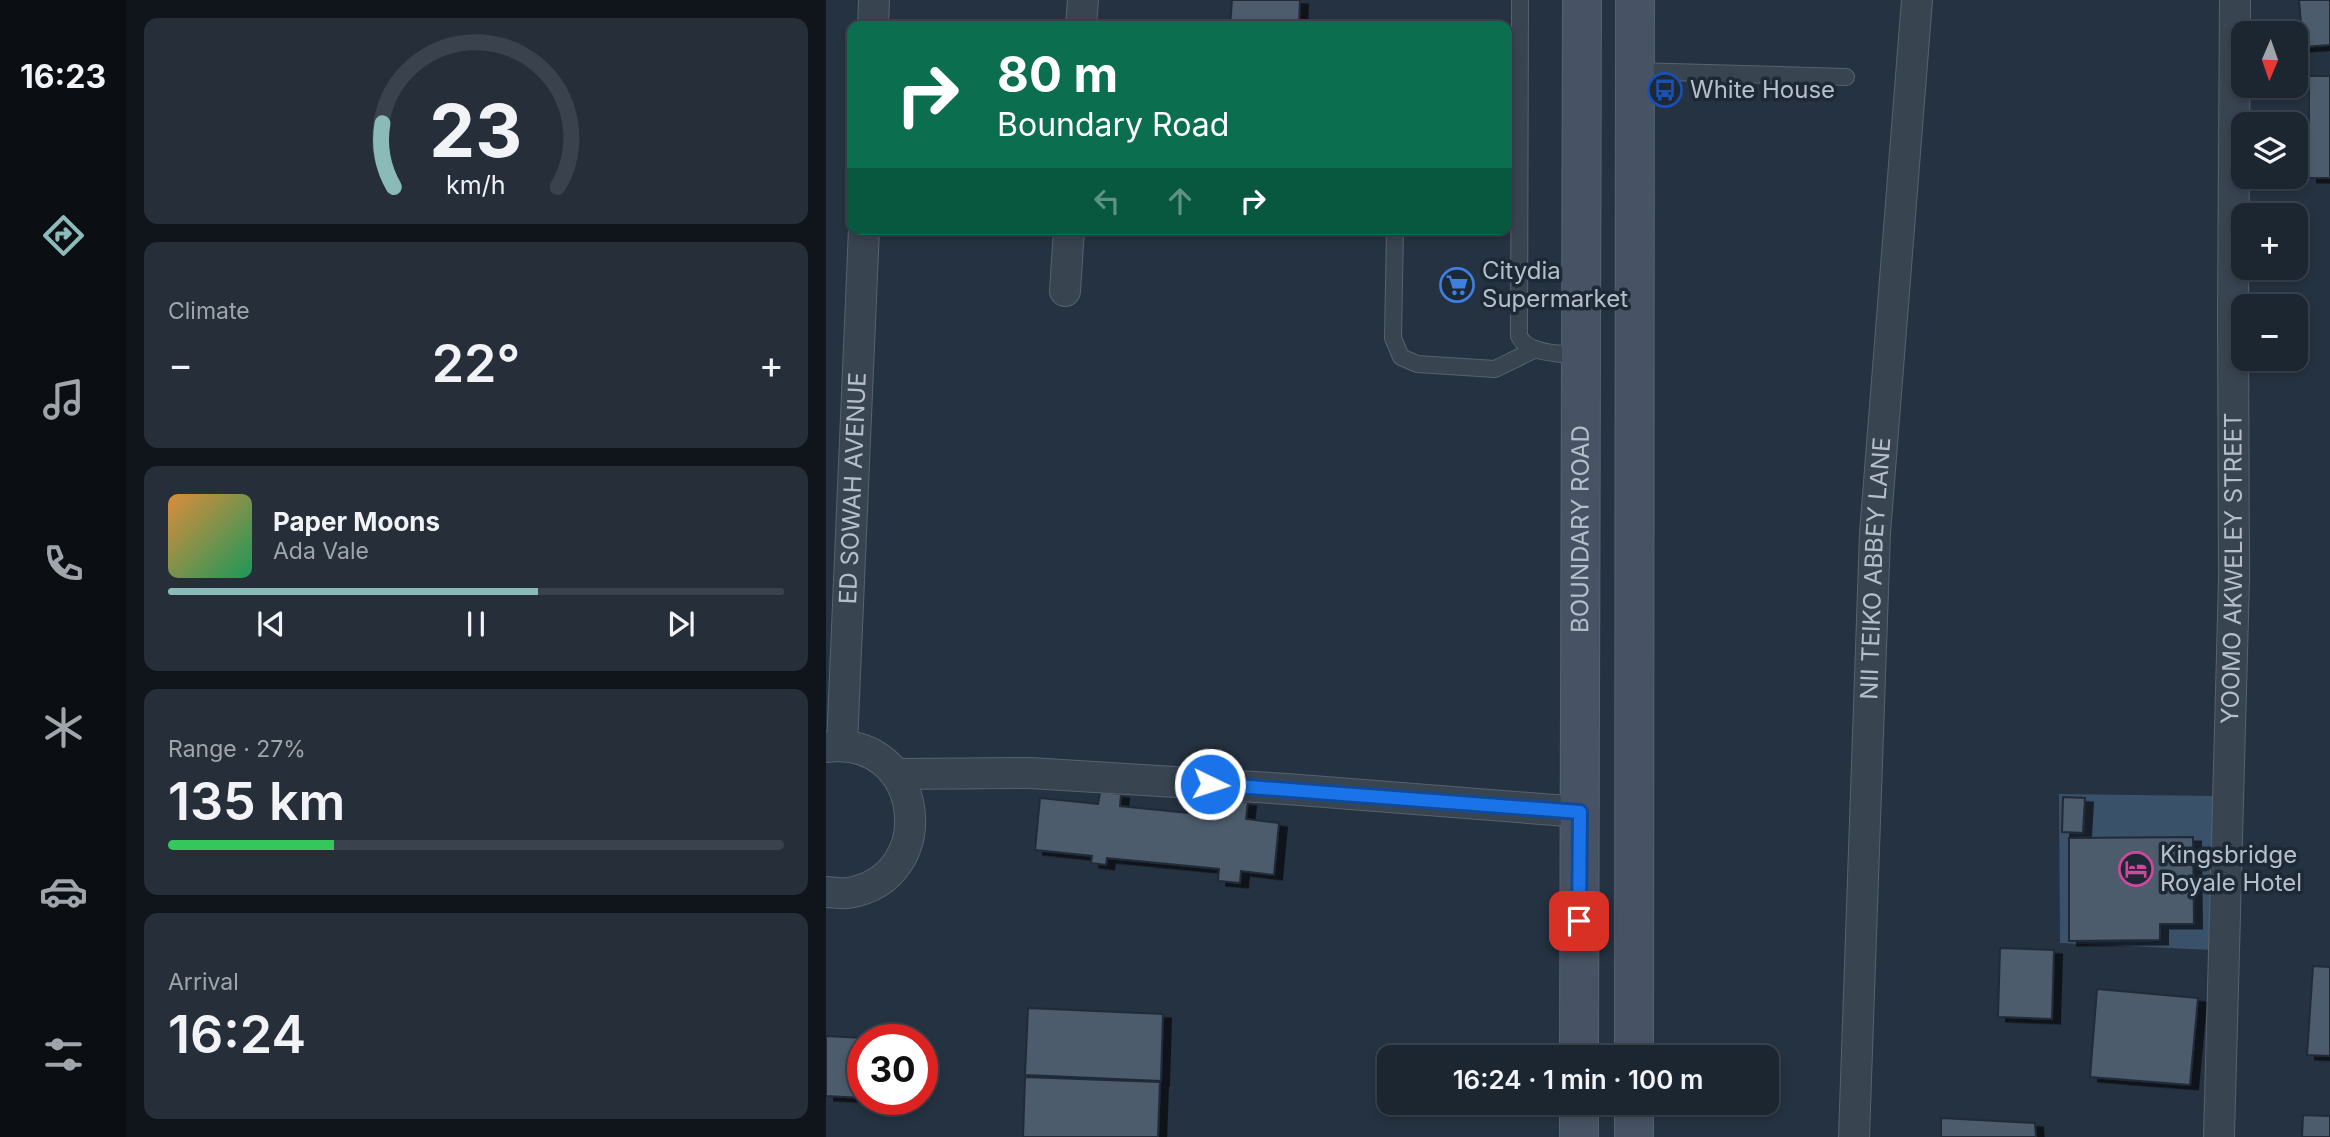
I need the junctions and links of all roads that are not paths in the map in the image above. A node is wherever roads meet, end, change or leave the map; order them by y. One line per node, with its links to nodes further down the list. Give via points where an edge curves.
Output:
1 (874, 0): 8 (street)
2 (1083, 0): 9 (street)
3 (1520, 0): 16 (lane, via 1518,328 1523,343)
4 (1582, 0): 17 (main road, BOUNDARY ROAD)
5 (1635, 0): 10 (main road)
6 (1917, 0): 28 (street, NII TEIKO ABBEY LANE, via 1875,533)
7 (2235, 0): 29 (street, YOOMO AKWELEY STREET, via 2234,592)
8 (873, 21)
9 (1081, 21)
10 (1635, 71): 11 (lane); 23 (main road)
11 (1846, 77)
12 (864, 235): 18 (street, ED SOWAH AVENUE)
13 (1069, 235): 15 (street)
14 (1395, 235): 16 (lane, via 1393,338 1401,357 1417,364 1495,369)
15 (1065, 291)
16 (1536, 349): 17 (lane)
17 (1581, 356): 20 (main road, BOUNDARY ROAD)
18 (834, 746): 19 (street, via 873,754)
19 (896, 774): 20 (street, via 1030,773); 21 (street, via 910,801 911,832 899,861 877,883 847,893)
20 (1580, 812): 22 (main road, BOUNDARY ROAD)
21 (826, 892)
22 (1579, 1045)
23 (1634, 1045)
24 (1579, 1115): 26 (main road)
25 (1634, 1115): 27 (main road)
26 (1579, 1137)
27 (1634, 1137)
28 (1854, 1137)
29 (2219, 1137)

